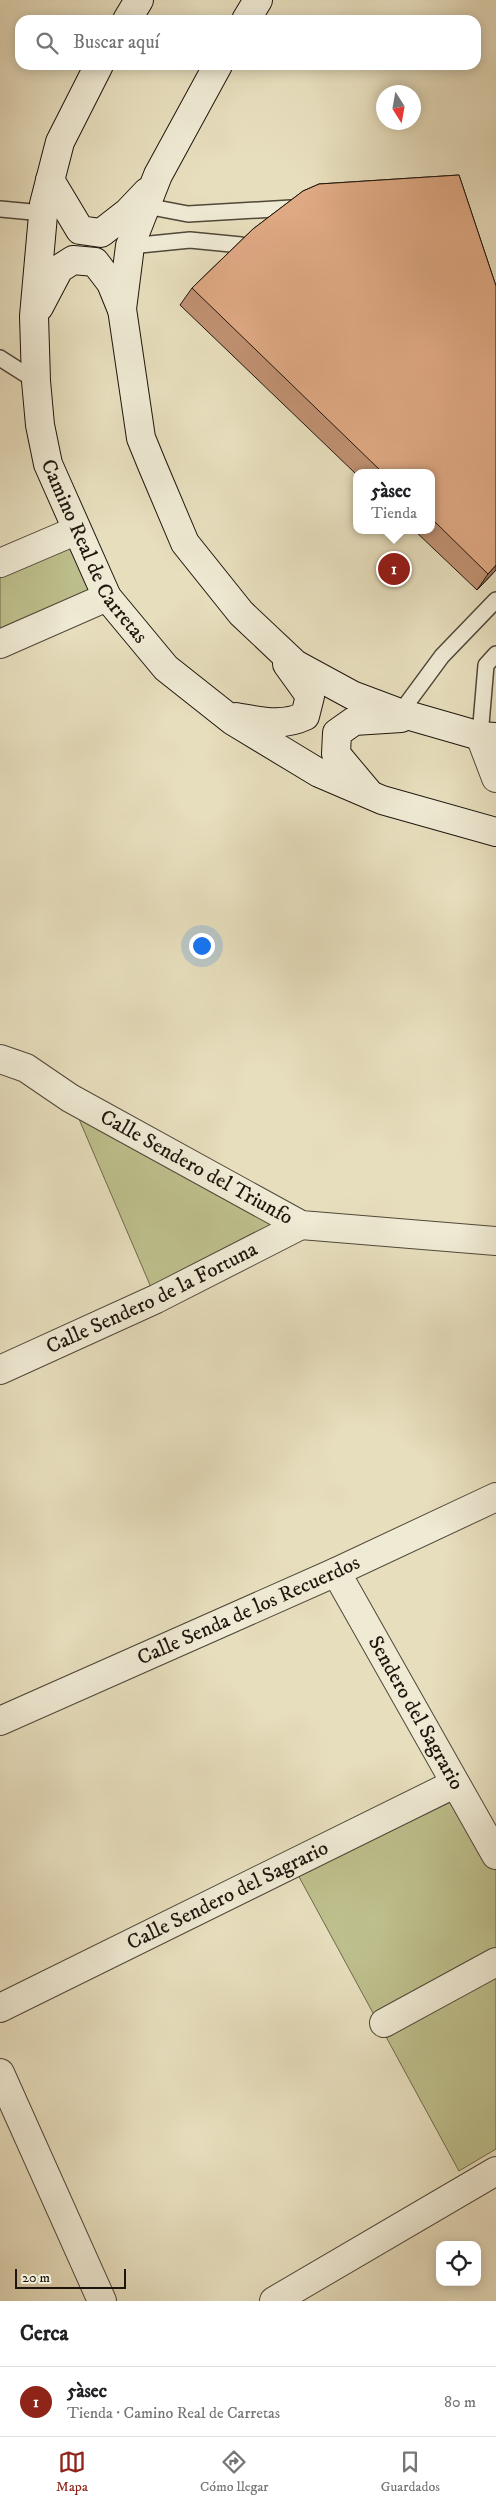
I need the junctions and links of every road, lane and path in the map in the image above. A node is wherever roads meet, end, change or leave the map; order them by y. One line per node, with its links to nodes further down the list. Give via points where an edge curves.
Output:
1 (140, 0): 3 (street)
2 (258, 0): 4 (street)
3 (130, 15)
4 (249, 15)
5 (96, 70): 7 (street, Camino Real de Carretas, via 60,142)
6 (215, 70): 8 (street)
7 (50, 180): 8 (street, via 80,230 101,233); 11 (street, Camino Real de Carretas)
8 (150, 195): 9 (lane, via 188,214); 13 (street)
9 (291, 208)
10 (0, 209): 11 (lane)
11 (43, 213): 15 (street, Camino Real de Carretas)
12 (241, 245): 13 (lane, via 190,240)
13 (130, 246): 14 (street)
14 (123, 313): 15 (street, via 111,283 95,262 73,260 59,269); 22 (street, via 141,438 185,543 241,613)
15 (34, 316): 17 (street, Camino Real de Carretas)
16 (0, 358): 17 (lane)
17 (36, 381): 18 (street, Camino Real de Carretas, via 48,464)
18 (75, 531): 19 (street); 20 (street, Camino Real de Carretas)
19 (0, 563)
20 (106, 597): 23 (street); 25 (street, Camino Real de Carretas, via 166,668)
21 (496, 600): 26 (lane, via 442,656)
22 (271, 642): 25 (street, via 310,696 305,716 292,723 277,723); 26 (street, via 295,664 352,695)
23 (0, 644)
24 (496, 654): 27 (lane, via 486,665)
25 (225, 715): 29 (street, Camino Real de Carretas, via 319,773)
26 (406, 715): 27 (street); 29 (street, via 354,721 337,733 336,754)
27 (488, 736): 28 (street)
28 (496, 778)
29 (370, 794): 30 (street, Camino Real de Carretas)
30 (496, 832)
31 (0, 1059): 32 (street, Calle Sendero del Triunfo, via 26,1068 70,1098)
32 (301, 1225): 33 (street, Calle Sendero del Triunfo); 34 (street, Calle Sendero de la Fortuna, via 156,1300)
33 (496, 1241)
34 (0, 1370)
35 (496, 1497): 36 (street, Calle Senda de los Recuerdos)
36 (336, 1572): 37 (street, Calle Senda de los Recuerdos); 38 (street, Sendero del Sagrario)
37 (0, 1721)
38 (454, 1784): 39 (street, Sendero del Sagrario); 41 (street, Calle Sendero del Sagrario)
39 (496, 1855)
40 (496, 1962): 42 (street)
41 (0, 2008)
42 (384, 2022)
43 (0, 2073): 45 (street)
44 (496, 2171): 46 (street)
45 (102, 2301)
46 (274, 2301)

